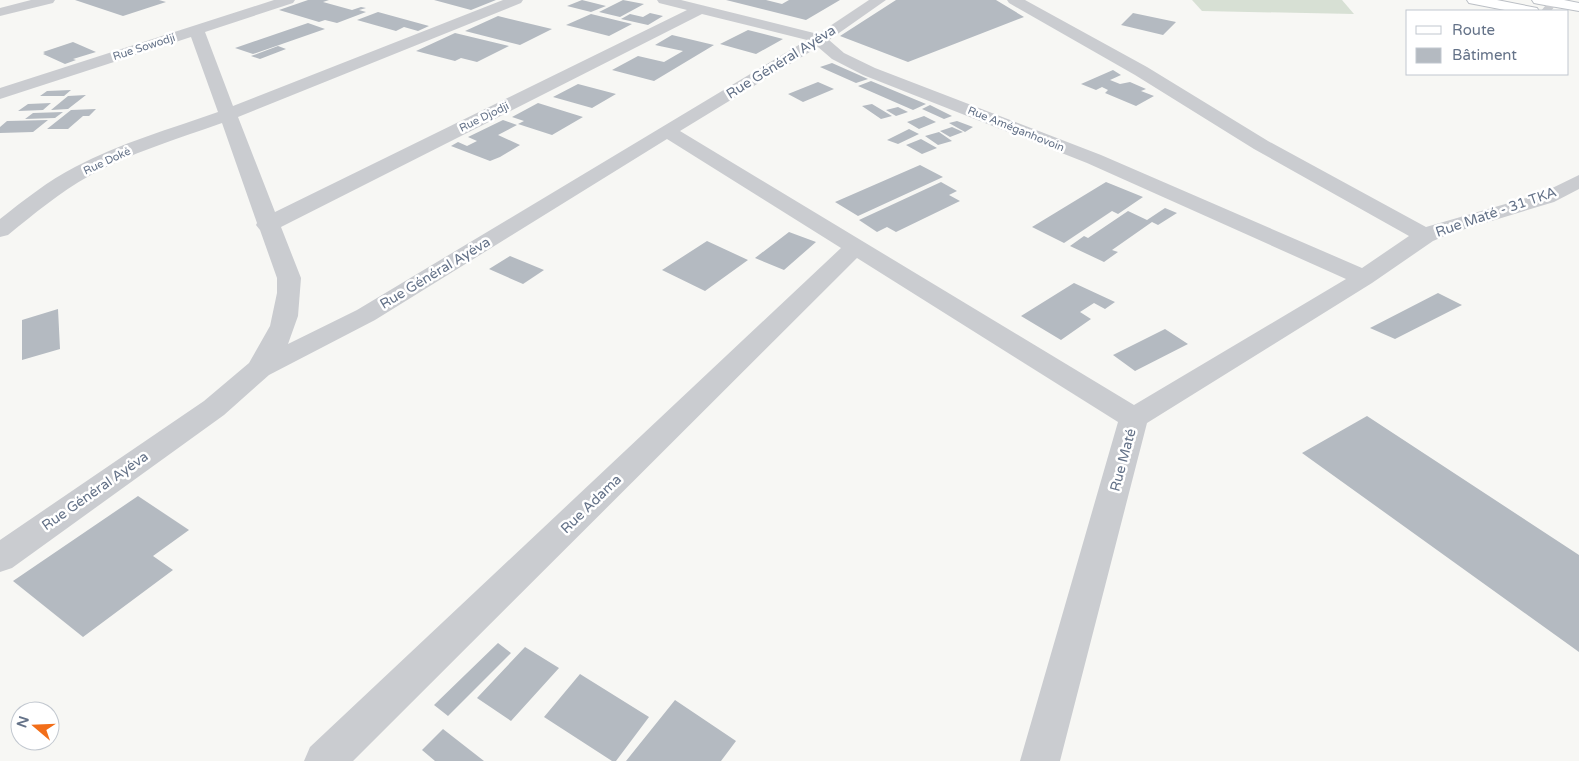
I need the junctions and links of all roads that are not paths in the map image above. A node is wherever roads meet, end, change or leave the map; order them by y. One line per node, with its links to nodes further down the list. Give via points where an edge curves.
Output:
1 (48, 0): 12 (street)
2 (288, 0): 13 (street, Rue Sowodji)
3 (516, 0): 16 (street, Rue Doké)
4 (664, 0): 10 (street, Rue Améganhovoin)
5 (879, 0): 14 (street, Rue Général Ayéva)
6 (1014, 0): 21 (street, via 1149,75 1260,145)
7 (1474, 0): 11 (main road)
8 (1548, 3): 9 (main road)
9 (1579, 7)
10 (700, 9): 14 (street, Rue Améganhovoin); 19 (street, Rue Djodji)
11 (1527, 10)
12 (0, 12)
13 (196, 30): 15 (street, Rue Sowodji); 16 (street)
14 (820, 39): 17 (street, Rue Général Ayéva); 23 (street, Rue Améganhovoin, via 824,47 837,55 884,78 1216,210)
15 (0, 94)
16 (227, 115): 19 (street); 20 (street, Rue Doké, via 110,157 43,196)
17 (667, 131): 22 (street); 24 (street, Rue Général Ayéva, via 366,315)
18 (1579, 181): 21 (street, Rue Maté - 31 TKA, via 1547,198)
19 (267, 225): 24 (street, via 289,278 289,299 286,322)
20 (0, 230)
21 (1425, 236): 23 (street, Rue Maté - 31 TKA)
22 (857, 246): 25 (street); 27 (street, Rue Adama)
23 (1364, 278): 25 (street, Rue Maté)
24 (259, 369): 26 (street, Rue Général Ayéva, via 214,408)
25 (1134, 418): 28 (street, Rue Maté)
26 (0, 558)
27 (324, 761)
28 (1040, 761)

